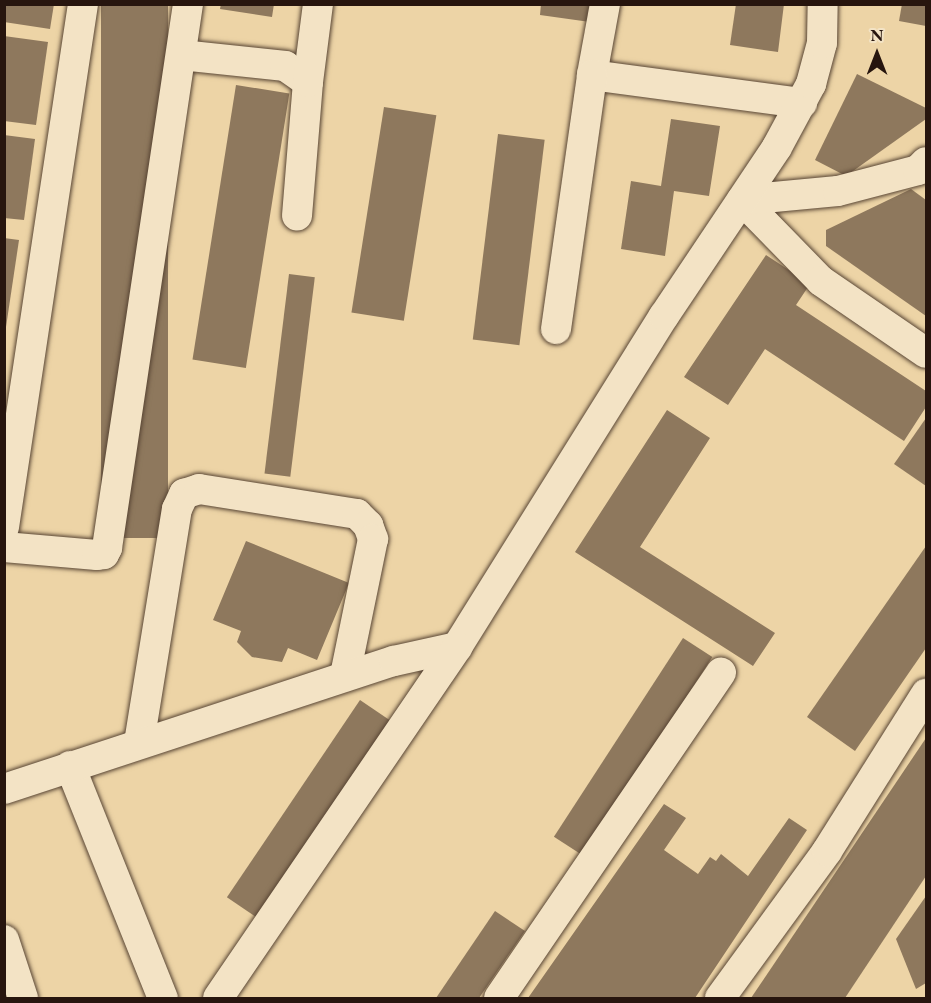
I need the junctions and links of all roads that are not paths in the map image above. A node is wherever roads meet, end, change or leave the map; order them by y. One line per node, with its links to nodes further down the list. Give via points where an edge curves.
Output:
1 (83, 4): 15 (street)
2 (188, 4): 6 (street)
3 (318, 4): 8 (street)
4 (605, 4): 7 (street)
5 (823, 4): 9 (street, via 822,43)
6 (181, 55): 8 (street, via 285,66); 16 (street, via 107,548 104,554 97,555)
7 (592, 75): 9 (street); 13 (street)
8 (308, 82): 12 (street)
9 (802, 103): 11 (street)
10 (924, 169): 11 (street, via 838,191)
11 (742, 200): 14 (street, via 821,281); 17 (street, via 664,316)
12 (297, 216)
13 (556, 329)
14 (927, 353)
15 (4, 527)
16 (4, 546)
17 (457, 647): 19 (street); 27 (street)
18 (721, 673): 28 (street)
19 (345, 676): 21 (street); 21 (street, via 373,538 368,525 357,514 199,489 184,494 177,509)
20 (927, 694): 29 (street, via 827,851)
21 (138, 743): 22 (street)
22 (70, 766): 23 (street); 26 (street)
23 (4, 789)
24 (4, 940): 25 (street)
25 (23, 999)
26 (163, 999)
27 (218, 999)
28 (499, 999)
29 (720, 999)

